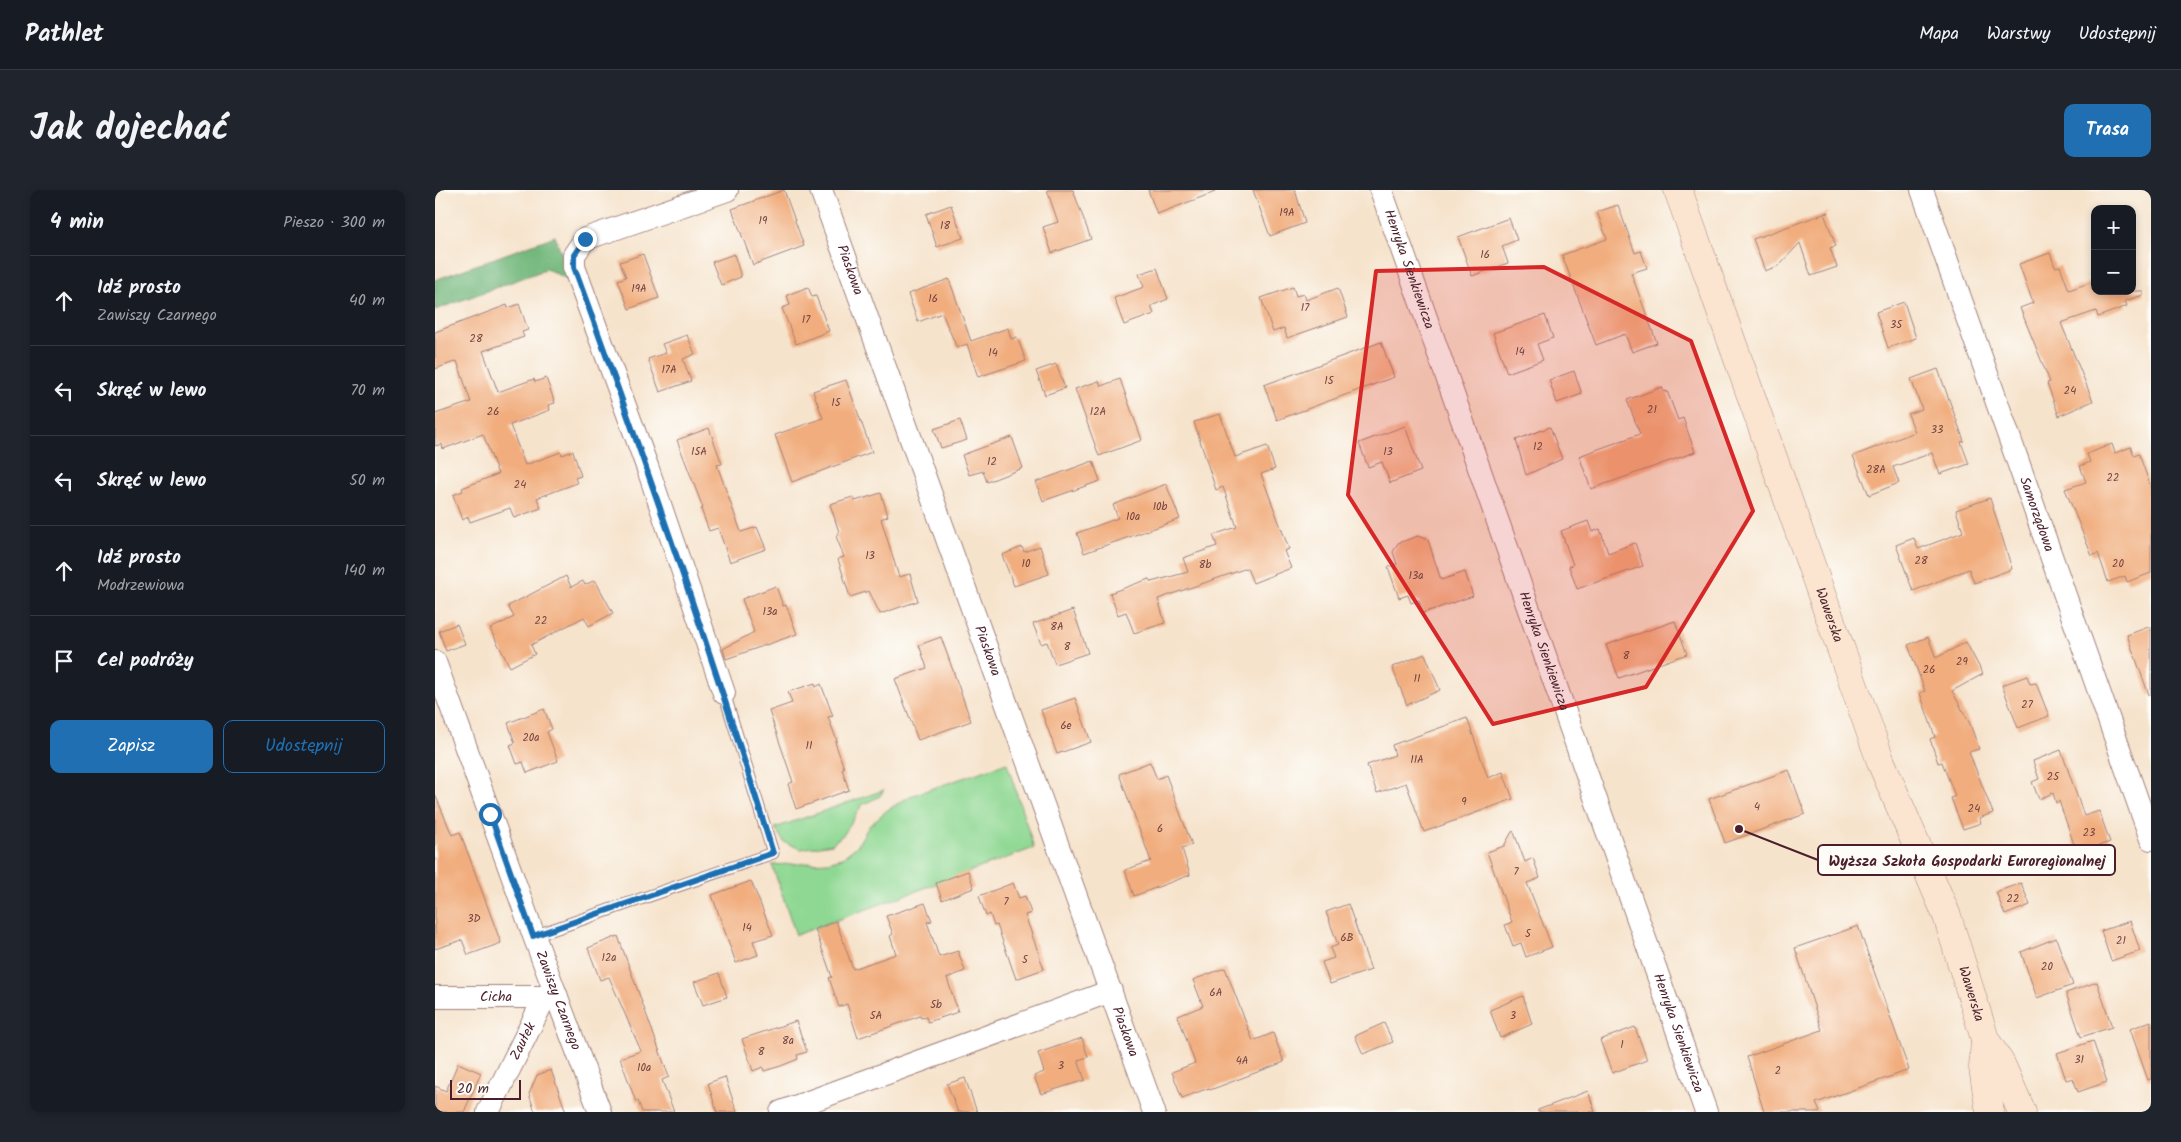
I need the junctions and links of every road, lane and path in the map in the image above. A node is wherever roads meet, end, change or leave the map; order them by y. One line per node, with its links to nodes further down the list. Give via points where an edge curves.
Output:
1 (727, 190): 7 (street, via 585,239 574,255 574,267 648,469)
2 (821, 190): 10 (street, Piaskowa)
3 (1381, 190): 18 (street, Henryka Sienkiewicza)
4 (1678, 190): 13 (street, Wawerska, via 1881,762 1947,916)
5 (1922, 190): 8 (street, Samorządowa)
6 (435, 662): 9 (street, Zawiszy Czarnego)
7 (724, 693): 9 (lane, via 773,853)
8 (2151, 839)
9 (533, 936): 12 (street, Zawiszy Czarnego)
10 (1111, 991): 16 (street); 17 (street, Piaskowa)
11 (435, 997): 12 (street, Cicha)
12 (551, 997): 14 (street, Zaułek); 15 (street, Zawiszy Czarnego)
13 (1985, 1039): 19 (street, Wawerska, via 1983,1068); 20 (street, Wawerska, via 2001,1064)
14 (488, 1112)
15 (600, 1112)
16 (781, 1112)
17 (1154, 1112)
18 (1706, 1112)
19 (1990, 1112)
20 (2022, 1112)

